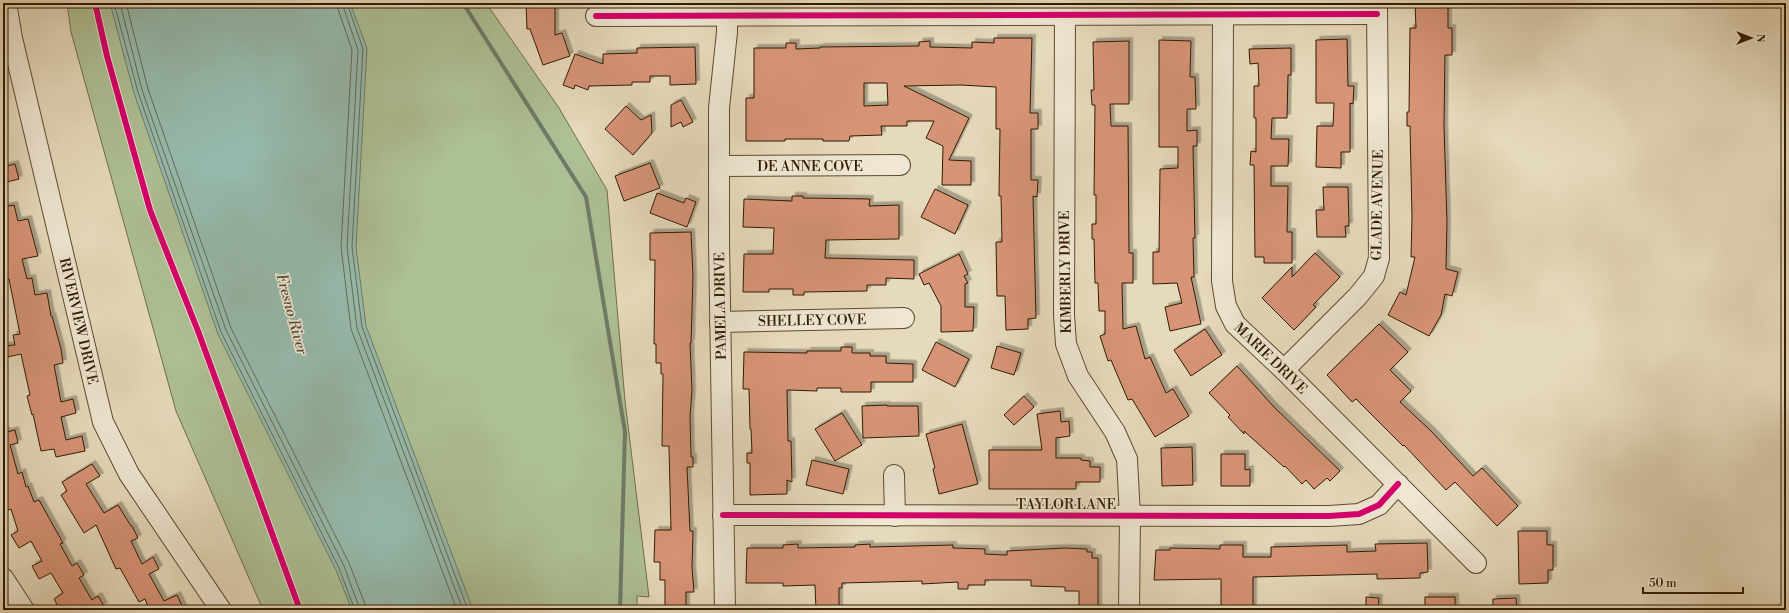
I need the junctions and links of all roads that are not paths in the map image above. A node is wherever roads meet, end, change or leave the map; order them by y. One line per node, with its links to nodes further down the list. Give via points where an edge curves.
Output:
1 (6, 3): 7 (street, RIVERVIEW DRIVE)
2 (1377, 8): 4 (street); 12 (street, GLADE AVENUE, via 1379,258 1374,276 1358,296)
3 (727, 9): 5 (street); 6 (street); 9 (street, PAMELA DRIVE, via 719,108)
4 (1223, 14): 5 (street); 12 (street, MARIE DRIVE, via 1222,281 1226,306 1235,324)
5 (1065, 15): 17 (street, KIMBERLY DRIVE, via 1066,344 1078,376 1115,432 1127,459)
6 (596, 16)
7 (7, 38): 21 (street, RIVERVIEW DRIVE, via 103,422 129,474)
8 (900, 165): 9 (street, DE ANNE COVE)
9 (719, 166): 11 (street, PAMELA DRIVE)
10 (904, 318): 11 (street, SHELLEY COVE)
11 (720, 322): 15 (street, PAMELA DRIVE)
12 (1284, 370): 14 (street, MARIE DRIVE)
13 (894, 475): 16 (street)
14 (1398, 484): 17 (street, TAYLOR LANE, via 1379,505 1360,514); 18 (street, MARIE DRIVE)
15 (723, 515): 16 (street, TAYLOR LANE); 22 (street, PAMELA DRIVE)
16 (895, 516): 17 (street, TAYLOR LANE)
17 (1130, 516): 23 (street, KIMBERLY DRIVE)
18 (1476, 563)
19 (3, 578): 20 (street)
20 (24, 610)
21 (221, 610)
22 (725, 610)
23 (1129, 610)

